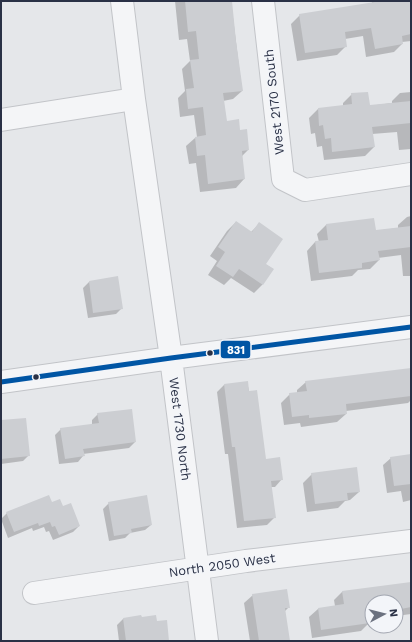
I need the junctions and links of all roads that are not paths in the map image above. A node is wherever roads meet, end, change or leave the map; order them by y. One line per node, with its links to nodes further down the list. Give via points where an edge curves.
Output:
1 (122, 1): 3 (street, West 1730 North)
2 (263, 1): 5 (street, West 2170 South, via 283,179 305,190)
3 (134, 99): 4 (street); 7 (street, West 1730 North)
4 (1, 120)
5 (411, 174)
6 (411, 327): 7 (street)
7 (171, 358): 8 (street); 10 (street, West 1730 North)
8 (1, 382)
9 (411, 541): 10 (street, North 2050 West)
10 (198, 568): 11 (street, North 2050 West); 12 (street, West 1730 North)
11 (34, 592)
12 (207, 641)

